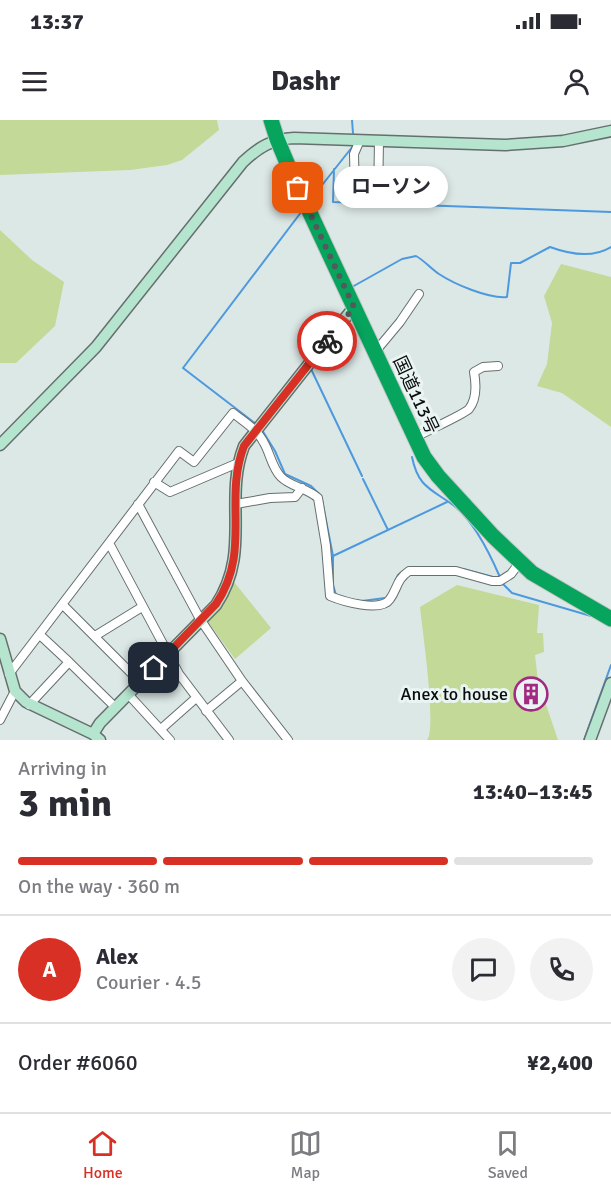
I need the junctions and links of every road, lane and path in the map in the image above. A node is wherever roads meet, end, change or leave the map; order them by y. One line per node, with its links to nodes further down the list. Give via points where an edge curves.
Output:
1 (271, 120): 3 (highway, 国道113号)
2 (611, 131): 5 (street, via 563,141 505,145)
3 (276, 139): 4 (street); 9 (highway, 国道113号); 14 (street, via 243,162 96,347)
4 (360, 140): 5 (street); 6 (street, via 354,154)
5 (379, 141): 7 (street)
6 (355, 197)
7 (378, 201)
8 (419, 294): 10 (street)
9 (354, 307): 10 (highway, 国道113号); 12 (street)
10 (375, 352): 13 (highway, 国道113号)
11 (498, 366): 13 (street, via 474,372 476,382 468,410)
12 (256, 432): 15 (street, via 244,446); 16 (street, via 233,413 194,462 179,451); 17 (street, via 278,474)
13 (414, 438): 21 (highway, 国道113号, via 438,476)
14 (0, 445)
15 (238, 464): 16 (street, via 170,492); 19 (street)
16 (154, 483): 18 (street)
17 (302, 488): 19 (street, via 295,497); 21 (street, via 318,498 328,591 335,598 360,605 382,605 390,600 398,581 409,571 456,571 500,581)
18 (138, 504): 20 (street); 24 (street)
19 (236, 504): 24 (street, via 236,549 231,573 223,594)
20 (109, 543): 22 (street); 23 (street)
21 (520, 562): 25 (highway, 国道113号, via 541,580)
22 (63, 605): 26 (street); 27 (street)
23 (142, 607): 27 (street); 29 (street)
24 (200, 619): 29 (street); 32 (street)
25 (611, 619)
26 (40, 635): 30 (street); 31 (street)
27 (95, 636): 33 (street)
28 (0, 639): 31 (street)
29 (168, 654): 33 (street); 37 (street)
30 (69, 662): 38 (street); 39 (street)
31 (9, 674): 35 (street)
32 (242, 681): 40 (street); 46 (street)
33 (140, 682): 36 (street)
34 (611, 683): 47 (street)
35 (15, 691): 38 (street); 41 (street)
36 (128, 694): 39 (street); 42 (street)
37 (196, 698): 40 (street); 42 (street)
38 (29, 705): 43 (street)
39 (115, 708): 43 (street)
40 (206, 711): 45 (street)
41 (0, 720)
42 (162, 729): 44 (street)
43 (94, 738)
44 (171, 740)
45 (229, 740)
46 (288, 740)
47 (590, 740)

